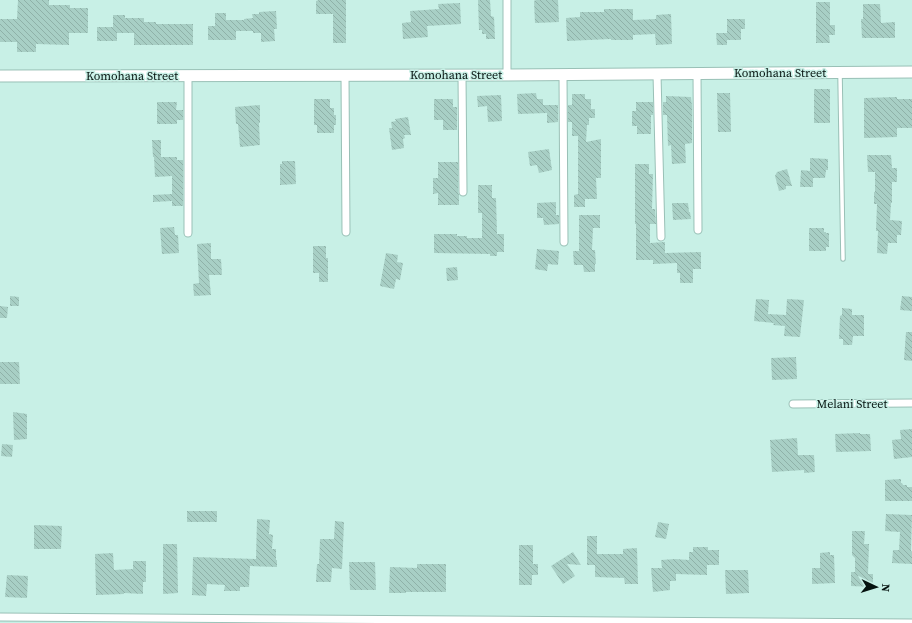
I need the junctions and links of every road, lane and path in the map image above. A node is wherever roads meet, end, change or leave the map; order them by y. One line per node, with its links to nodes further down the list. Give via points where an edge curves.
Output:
1 (507, 0): 9 (street)
2 (840, 72): 3 (street, Komohana Street); 4 (street, Komohana Street); 18 (lane)
3 (912, 72)
4 (697, 73): 6 (street, Komohana Street); 13 (street)
5 (563, 74): 6 (street, Komohana Street); 9 (street, Komohana Street); 17 (street)
6 (657, 74): 16 (street)
7 (345, 75): 8 (street, Komohana Street); 11 (street, Komohana Street); 14 (street)
8 (462, 75): 9 (street, Komohana Street); 12 (street)
9 (507, 75)
10 (0, 76): 11 (street, Komohana Street)
11 (188, 76): 15 (street)
12 (463, 192)
13 (698, 230)
14 (346, 232)
15 (188, 233)
16 (661, 237)
17 (564, 242)
18 (843, 259)
19 (912, 403): 20 (street, Melani Street)
20 (793, 404)
21 (0, 617): 22 (street)
22 (81, 620): 23 (street)
23 (912, 623)

